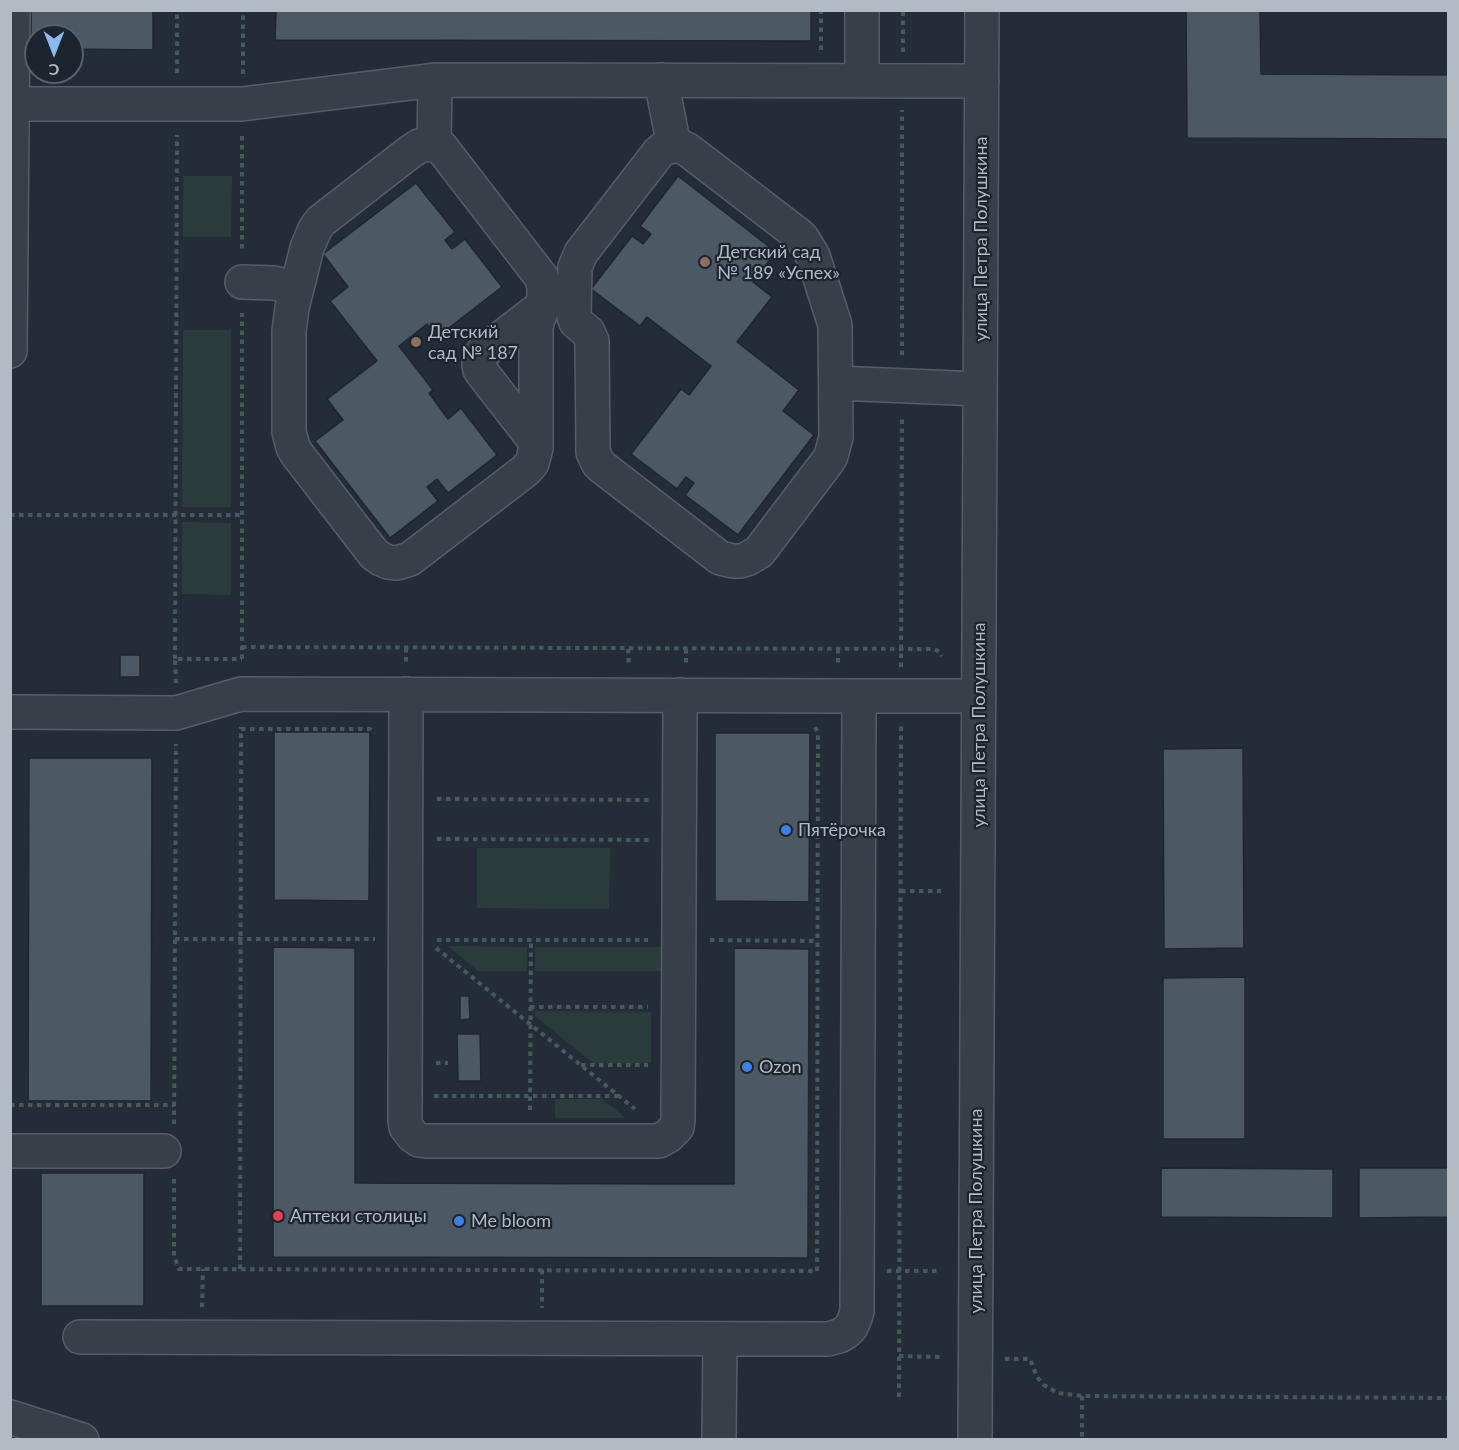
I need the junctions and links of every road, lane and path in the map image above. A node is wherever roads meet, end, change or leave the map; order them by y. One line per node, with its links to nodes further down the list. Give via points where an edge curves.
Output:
1 (13, 10): 14 (street)
2 (177, 10): 15 (path)
3 (243, 10): 16 (path)
4 (821, 10): 10 (path)
5 (862, 10): 11 (street)
6 (903, 10): 12 (path)
7 (982, 10): 13 (street, улица Петра Полушкина)
8 (435, 80): 9 (street); 16 (street); 17 (street)
9 (661, 80): 10 (street); 18 (street)
10 (821, 81): 11 (street)
11 (861, 81): 12 (street)
12 (903, 81): 13 (street); 24 (path)
13 (982, 81): 25 (street, улица Петра Полушкина)
14 (12, 104): 15 (street); 22 (street)
15 (177, 104): 16 (street); 28 (path)
16 (242, 104): 19 (path)
17 (434, 145): 20 (street, via 418,146 321,221 309,240); 21 (street, via 441,147 540,274)
18 (674, 146): 23 (street, via 688,150 807,244 835,325); 23 (street, via 659,152 581,253 575,267 574,317 592,341 593,452 598,463 720,558 747,559 759,552 831,456 836,437)
19 (242, 282): 20 (street); 29 (path)
20 (297, 288): 26 (street, via 288,344 289,432 293,447 381,560 410,560 526,470 534,457)
21 (544, 306): 26 (street, via 536,327); 26 (street, via 483,352 479,365)
22 (10, 351)
23 (836, 383): 24 (street)
24 (902, 386): 25 (street); 34 (path)
25 (980, 389): 43 (street, улица Петра Полушкина)
26 (535, 441)
27 (10, 515): 28 (path)
28 (176, 515): 29 (path); 36 (path)
29 (242, 515): 30 (path)
30 (242, 647): 31 (path); 36 (path, via 242,659)
31 (406, 648): 32 (path); 38 (path)
32 (686, 649): 33 (path); 39 (path)
33 (838, 649): 34 (path); 37 (path)
34 (901, 649): 35 (path, via 934,649); 42 (path)
35 (942, 656)
36 (175, 659): 45 (path)
37 (838, 666)
38 (406, 679): 39 (street); 40 (street); 47 (street)
39 (683, 681): 41 (street); 49 (street)
40 (241, 694): 45 (street); 46 (path)
41 (859, 696): 42 (street); 81 (street, via 857,1311 846,1332 828,1339)
42 (901, 696): 43 (street); 52 (path)
43 (979, 696): 83 (street, улица Петра Полушкина)
44 (10, 712): 45 (street)
45 (176, 713): 54 (path)
46 (241, 729): 47 (path, via 370,729 379,739); 55 (path)
47 (406, 739): 48 (street)
48 (406, 799): 49 (path); 50 (street)
49 (679, 800): 51 (street)
50 (405, 839): 51 (path); 56 (street)
51 (679, 840): 58 (street)
52 (901, 891): 53 (path); 82 (path)
53 (941, 891)
54 (175, 939): 55 (path); 69 (path)
55 (241, 939): 56 (path); 76 (path)
56 (415, 940): 57 (path); 62 (path); 65 (street)
57 (531, 940): 58 (path); 60 (path)
58 (679, 940): 59 (path); 61 (street)
59 (818, 941)
60 (530, 1007): 61 (path); 62 (path)
61 (679, 1008): 64 (street)
62 (530, 1025): 63 (path); 66 (path)
63 (580, 1065): 64 (path); 67 (path)
64 (679, 1065): 70 (street, via 678,1120)
65 (405, 1096): 66 (path); 71 (street, via 406,1126 419,1140)
66 (530, 1096): 67 (path); 71 (path)
67 (619, 1096): 70 (path)
68 (10, 1105): 69 (path)
69 (174, 1105): 73 (path)
70 (668, 1136): 71 (street, via 659,1141)
71 (530, 1141)
72 (10, 1151): 73 (street)
73 (171, 1151): 74 (path, via 174,1256)
74 (179, 1269)
75 (203, 1269): 79 (path)
76 (240, 1269)
77 (542, 1270): 78 (path)
78 (542, 1300)
79 (202, 1311)
80 (80, 1337): 81 (street)
81 (720, 1339): 89 (street)
82 (899, 1356): 83 (path); 84 (path)
83 (976, 1358): 85 (path, via 1030,1359 1044,1385 1058,1393); 90 (street, улица Петра Полушкина)
84 (899, 1396)
85 (1082, 1396): 86 (path); 91 (path)
86 (1449, 1398)
87 (10, 1417): 88 (street)
88 (82, 1440)
89 (719, 1440)
90 (975, 1440)
91 (1082, 1440)

